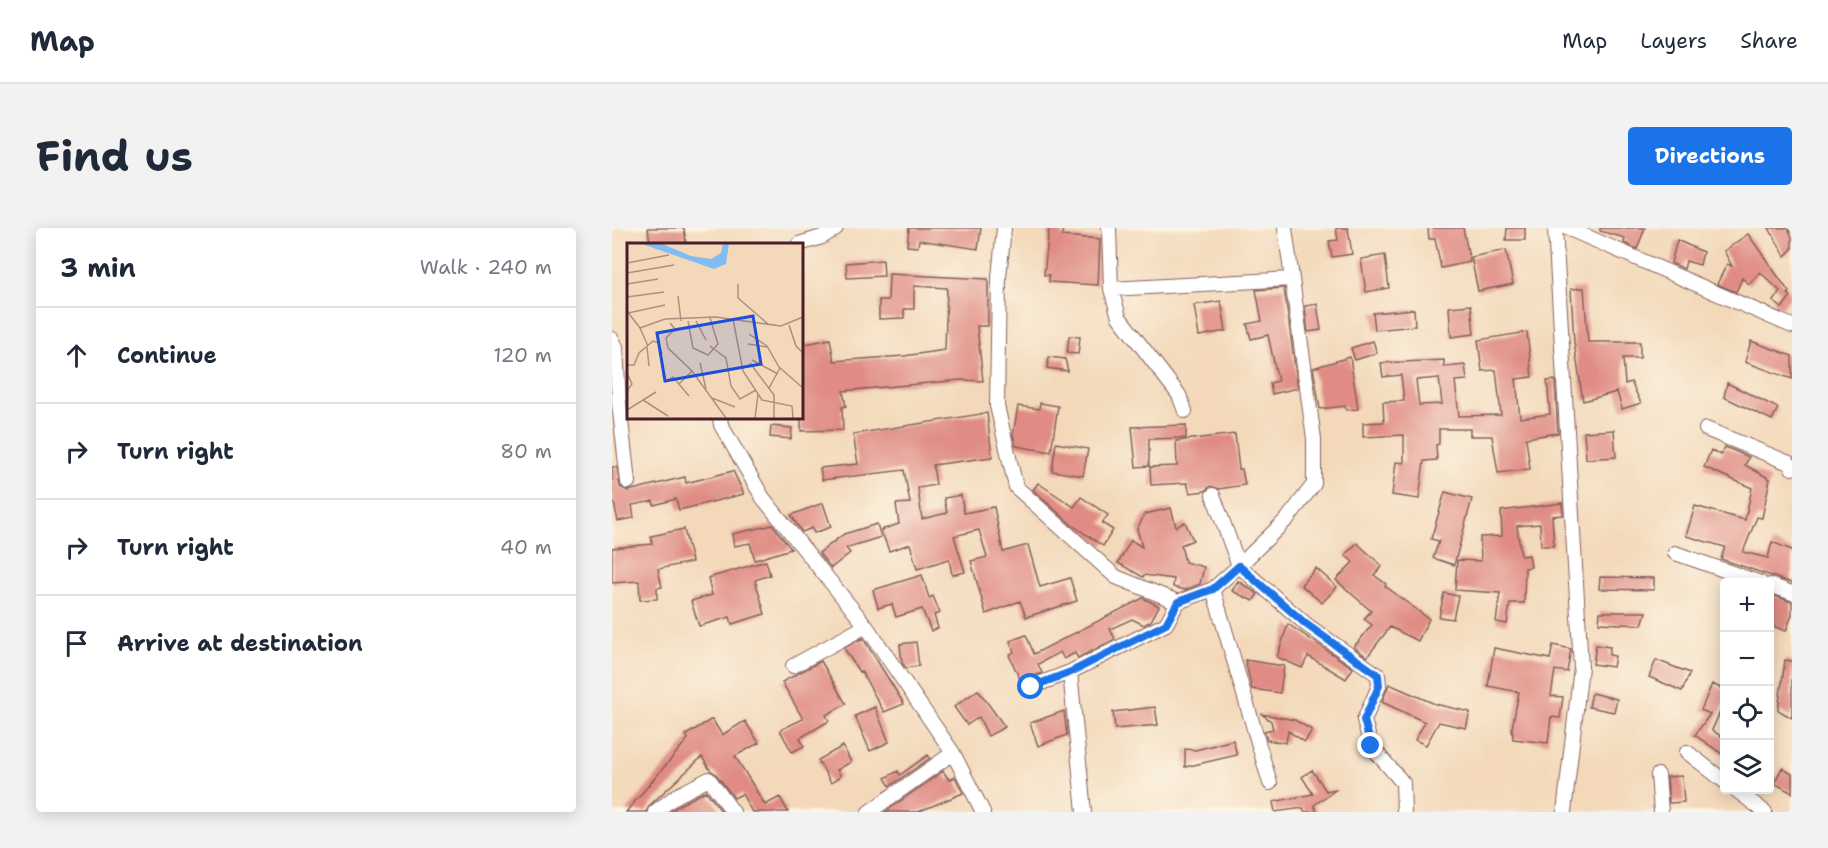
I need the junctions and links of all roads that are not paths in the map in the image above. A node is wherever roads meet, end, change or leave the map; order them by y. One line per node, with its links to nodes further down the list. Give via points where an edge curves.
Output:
1 (836, 228): 7 (street)
2 (1004, 228): 24 (street, via 999,277 997,406 1016,487 1116,577)
3 (1109, 228): 9 (street)
4 (1285, 228): 8 (street)
5 (1555, 228): 41 (street, via 1581,667)
6 (1567, 228): 10 (street)
7 (802, 243)
8 (1291, 279): 9 (street); 19 (street, via 1313,428 1314,484 1288,518)
9 (1111, 289): 12 (street, via 1119,317 1179,395)
10 (1792, 326)
11 (612, 339): 16 (street, via 616,347)
12 (1185, 411)
13 (720, 418): 25 (street, via 763,498)
14 (1706, 429): 15 (street, via 1789,463)
15 (1792, 468)
16 (628, 482)
17 (1213, 495): 19 (street)
18 (1675, 553): 20 (street)
19 (1239, 566): 22 (street); 40 (street, via 1307,625 1378,675 1379,686 1364,720 1371,746 1403,783)
20 (1749, 578)
21 (1774, 586): 23 (street)
22 (1213, 589): 24 (street); 33 (street)
23 (1792, 593)
24 (1178, 602): 27 (street, via 1166,624)
25 (866, 626): 26 (street); 30 (street)
26 (793, 666)
27 (1071, 672): 28 (street); 39 (street)
28 (1031, 687)
29 (1687, 752): 32 (street)
30 (953, 753): 37 (street); 38 (street)
31 (1658, 775): 42 (street)
32 (1720, 777)
33 (1270, 783)
34 (1742, 794): 43 (street)
35 (655, 812): 36 (street, via 709,779)
36 (733, 812)
37 (869, 812)
38 (982, 812)
39 (1084, 812)
40 (1404, 812)
41 (1564, 812)
42 (1662, 812)
43 (1765, 812)

